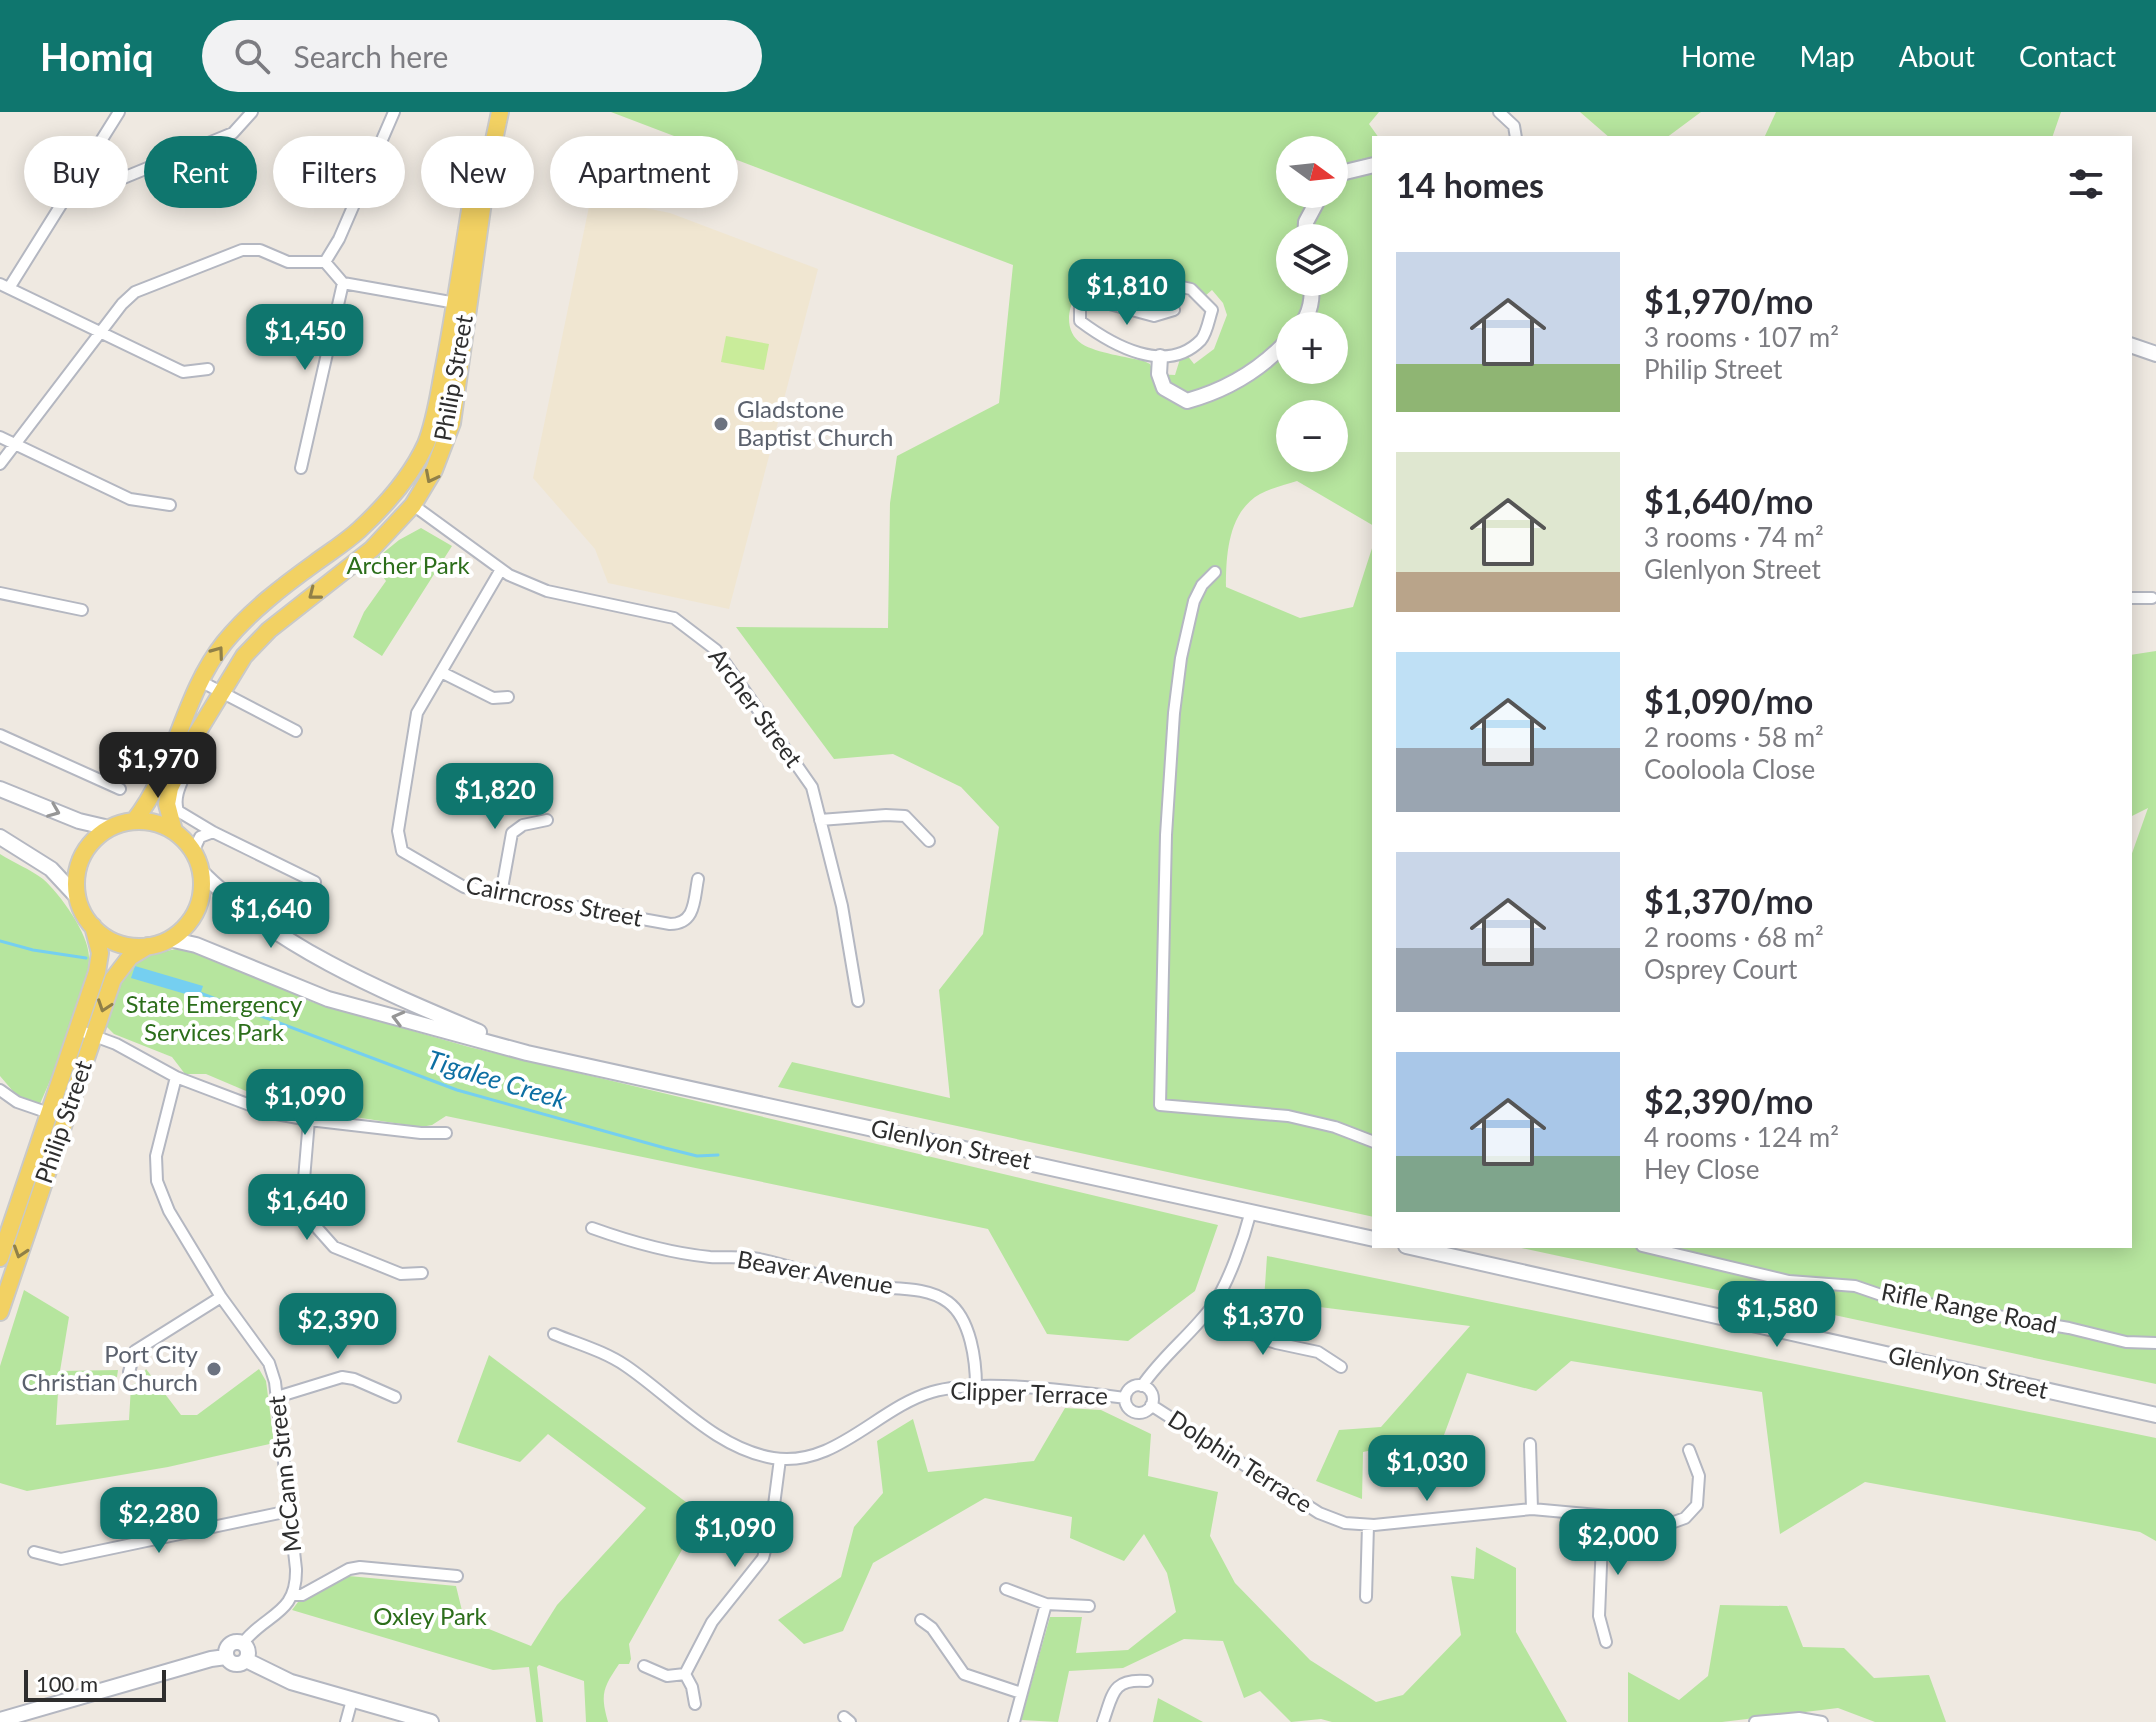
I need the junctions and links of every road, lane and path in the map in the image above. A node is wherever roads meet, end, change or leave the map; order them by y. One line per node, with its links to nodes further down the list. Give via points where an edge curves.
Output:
1 (119, 112): 7 (street)
2 (252, 112): 11 (street, via 233,133)
3 (394, 112): 13 (street)
4 (489, 112): 17 (main road, Philip Street)
5 (500, 112): 31 (main road, Philip Street, one-way to 31, via 452,423)
6 (1499, 112): 8 (street, via 1514,126)
7 (105, 136)
8 (1516, 136)
9 (1372, 165): 10 (main road)
10 (1348, 171)
11 (128, 176)
12 (59, 208): 15 (street)
13 (325, 262): 14 (street); 19 (street, via 288,262 260,250 242,250 135,292)
14 (343, 283): 17 (street); 28 (street)
15 (5, 286): 19 (street)
16 (1080, 296): 18 (street, via 1154,316); 23 (street, via 1080,321 1100,336); 23 (street, via 1097,279 1134,277 1191,289 1212,310 1203,338 1180,355)
17 (456, 303): 29 (main road, Philip Street, via 426,444)
18 (1174, 310)
19 (101, 331): 24 (street, via 183,372); 26 (street)
20 (2132, 346): 22 (main road)
21 (1276, 350): 23 (main road, via 1245,377 1187,401 1164,388)
22 (2156, 354)
23 (1160, 357)
24 (208, 369)
25 (0, 437): 26 (street)
26 (15, 443): 27 (street); 30 (street, via 130,499)
27 (0, 464)
28 (301, 468)
29 (388, 500): 31 (main road); 39 (main road, Philip Street, one-way to 29, via 247,618 357,532)
30 (170, 505)
31 (413, 505): 32 (street, Archer Street); 40 (main road, Philip Street, one-way to 40, via 372,549 269,630)
32 (500, 571): 38 (street, Cairncross Street); 48 (street, Archer Street, via 547,591 674,618 716,650 812,787)
33 (1215, 572): 72 (street, via 1194,601 1174,713 1160,1105 1288,1116)
34 (0, 593): 37 (street)
35 (2132, 598): 36 (street)
36 (2152, 598)
37 (82, 610)
38 (441, 672): 41 (street, via 493,698); 59 (street, Cairncross Street, via 417,713 399,843 402,851 452,883)
39 (200, 681): 40 (street); 49 (main road, Philip Street, via 155,790)
40 (221, 691): 42 (street); 44 (main road, Philip Street)
41 (508, 697)
42 (296, 731)
43 (0, 735): 46 (street)
44 (194, 738): 51 (main road, Philip Street, via 170,788 167,804); 52 (street, via 192,763 175,803 181,814)
45 (0, 789): 50 (main road, one-way to 50)
46 (120, 789)
47 (547, 820): 59 (street, via 512,833)
48 (820, 820): 54 (street, via 905,816); 64 (street, Archer Street)
49 (134, 821): 50 (main road); 51 (main road)
50 (109, 828): 60 (main road, via 82,858)
51 (174, 831): 55 (main road)
52 (213, 832): 55 (street, via 200,837); 58 (street)
53 (0, 837): 60 (main road, via 51,869)
54 (929, 841)
55 (193, 852): 56 (main road)
56 (201, 872): 62 (main road, via 196,911); 66 (main road, Glenlyon Street, via 264,924 373,987)
57 (698, 879): 59 (street, Cairncross Street, via 691,915 677,924)
58 (315, 882)
59 (501, 894)
60 (78, 898): 61 (main road)
61 (93, 926): 63 (main road, via 118,943); 65 (main road, Philip Street, via 99,964)
62 (169, 939): 63 (main road); 66 (main road, Glenlyon Street, one-way to 62, via 328,999)
63 (148, 946): 65 (main road, Philip Street, one-way to 65, via 130,957 113,979)
64 (858, 1001)
65 (86, 1032): 67 (street); 69 (main road, Philip Street); 82 (main road, Philip Street, one-way to 82)
66 (527, 1053): 73 (main road, Glenlyon Street)
67 (176, 1077): 70 (street, via 271,1113); 80 (street, McCann Street, via 156,1156 157,1181)
68 (0, 1090): 69 (street)
69 (49, 1113): 78 (main road, Philip Street)
70 (309, 1120): 71 (street); 79 (street, via 302,1203 318,1229 334,1247 401,1274)
71 (446, 1133)
72 (1372, 1141)
73 (1251, 1211): 75 (main road, Glenlyon Street); 81 (street)
74 (592, 1228): 88 (street, Beaver Avenue, via 672,1252 756,1259 863,1285 934,1295 962,1319 976,1365)
75 (1372, 1239)
76 (1415, 1248): 93 (main road, Glenlyon Street)
77 (1650, 1248): 84 (street, Rifle Range Road, via 1789,1281 1855,1286 1887,1297 2126,1342)
78 (0, 1258)
79 (422, 1273)
80 (221, 1297): 86 (street, via 135,1351); 89 (street, McCann Street, via 269,1363)
81 (1212, 1307): 85 (street, via 1242,1331 1318,1352); 87 (street)
82 (0, 1312)
83 (554, 1334): 96 (street, Clipper Terrace, via 617,1360 723,1440)
84 (2156, 1343)
85 (1341, 1367)
86 (129, 1372)
87 (1142, 1386): 91 (street, via 1129,1389); 92 (street, via 1152,1395)
88 (976, 1387): 91 (street, Clipper Terrace); 96 (street, Clipper Terrace, via 928,1393 822,1452)
89 (277, 1397): 90 (street, via 342,1377); 98 (street, McCann Street)
90 (395, 1397)
91 (1125, 1398): 92 (street, via 1135,1412)
92 (1151, 1405): 100 (street, Dolphin Terrace, via 1319,1513)
93 (2156, 1415)
94 (1530, 1444): 97 (street)
95 (1689, 1450): 99 (street, Dolphin Terrace, via 1699,1476 1697,1505 1685,1518 1674,1522)
96 (780, 1459): 114 (street, via 763,1558 712,1622)
97 (1532, 1509): 99 (street, Dolphin Terrace); 100 (street, Dolphin Terrace)
98 (289, 1511): 101 (street, via 61,1559); 104 (street, McCann Street)
99 (1603, 1516): 109 (street, via 1599,1616)
100 (1368, 1525): 105 (street)
101 (34, 1552)
102 (457, 1576): 104 (street, via 360,1567)
103 (1006, 1589): 106 (street)
104 (294, 1595): 110 (street)
105 (1366, 1597)
106 (1046, 1604): 107 (street); 116 (street)
107 (1089, 1606)
108 (921, 1620): 116 (street, via 964,1674)
109 (1606, 1642)
110 (243, 1643): 111 (main road, via 231,1643); 112 (main road)
111 (226, 1657): 112 (main road, via 235,1664); 119 (main road)
112 (246, 1660): 117 (main road, via 291,1682)
113 (644, 1666): 114 (street, via 667,1676)
114 (685, 1674): 118 (street)
115 (1147, 1681): 123 (street, via 1121,1683)
116 (1021, 1693): 122 (street)
117 (352, 1700): 120 (street); 121 (main road)
118 (695, 1704)
119 (0, 1720)
120 (346, 1722)
121 (431, 1722)
122 (1014, 1722)
123 (1103, 1722)
124 (1755, 1722): 125 (street)
125 (1822, 1722)

